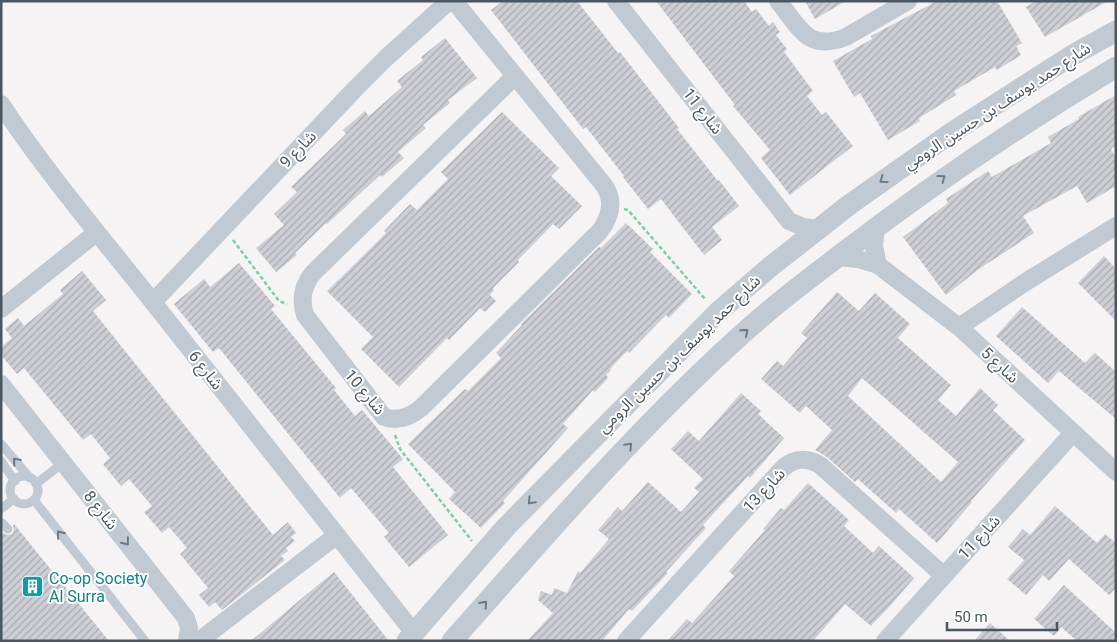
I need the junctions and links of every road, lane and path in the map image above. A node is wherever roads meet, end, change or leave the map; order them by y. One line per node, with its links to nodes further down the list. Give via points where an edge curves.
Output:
1 (449, 1): 17 (street, شارع 9, via 380,64)
2 (454, 1): 9 (street)
3 (616, 1): 15 (street, شارع 11)
4 (778, 1): 5 (street, via 809,38 823,43 846,37)
5 (908, 1)
6 (1116, 31): 7 (street, شارع حمد يوسف بن حسين الرومي)
7 (1072, 56): 10 (street, شارع حمد يوسف بن حسين الرومي); 11 (street, via 1065,65 1067,77 1074,84)
8 (1116, 68): 11 (street, شارع حمد يوسف بن حسين الرومي)
9 (515, 76): 14 (street, via 603,184 609,194); 25 (street, via 314,273 305,287)
10 (1032, 81): 13 (street, via 1043,81 1052,90 1053,101); 19 (street, شارع حمد يوسف بن حسين الرومي, one-way to 19, via 951,133)
11 (1086, 86): 13 (street, شارع حمد يوسف بن حسين الرومي)
12 (1, 104): 20 (street, شارع 6)
13 (1046, 110): 18 (street, شارع حمد يوسف بن حسين الرومي, one-way to 13, via 953,170)
14 (610, 207): 27 (path, via 628,210); 30 (street, شارع 10, via 600,231 421,408 402,419)
15 (789, 221): 19 (street); 21 (street)
16 (1116, 226): 28 (street)
17 (224, 227): 24 (street, شارع 9); 25 (path, via 279,301)
18 (876, 227): 22 (street, شارع حمد يوسف بن حسين الرومي); 23 (street, via 874,246)
19 (818, 229): 21 (street, شارع حمد يوسف بن حسين الرومي)
20 (96, 232): 24 (street, شارع 6); 26 (street)
21 (790, 250): 27 (street, شارع حمد يوسف بن حسين الرومي)
22 (838, 257): 23 (street, شارع 5); 37 (street, شارع حمد يوسف بن حسين الرومي, one-way to 22, via 685,387 729,346 772,307)
23 (878, 265): 28 (street, شارع 5)
24 (153, 302): 45 (street, شارع 6)
25 (303, 308): 30 (street, شارع 10, via 305,315 379,412)
26 (1, 309)
27 (717, 313): 33 (street, شارع حمد يوسف بن حسين الرومي)
28 (959, 327): 31 (street, شارع 5)
29 (1, 384): 35 (street, شارع 8)
30 (389, 419): 46 (path, via 400,449)
31 (1074, 433): 36 (street, شارع 5); 47 (street, شارع 11)
32 (1, 444): 39 (lane, one-way to 32)
33 (585, 447): 37 (street, via 582,455 584,464 594,472); 40 (street, شارع حمد يوسف بن حسين الرومي)
34 (1, 461): 38 (lane)
35 (64, 462): 39 (lane); 50 (street, شارع 8, one-way to 50, via 186,618 189,628)
36 (1116, 472)
37 (604, 473): 43 (street, شارع حمد يوسف بن حسين الرومي)
38 (15, 481): 39 (lane, via 22,477); 41 (lane, via 11,488)
39 (33, 481): 42 (lane, via 38,493)
40 (550, 482): 43 (street, via 561,478 572,482 577,493); 46 (street, شارع حمد يوسف بن حسين الرومي, one-way to 46)
41 (14, 499): 42 (lane, via 22,504); 44 (lane)
42 (34, 500): 49 (lane, one-way to 42)
43 (574, 504): 52 (street, شارع حمد يوسف بن حسين الرومي, one-way to 43)
44 (1, 509)
45 (337, 535): 48 (street, شارع 6); 51 (street)
46 (482, 554): 48 (street, شارع حمد يوسف بن حسين الرومي)
47 (943, 575): 53 (street, شارع 13, via 820,465 798,460 783,468); 54 (street, شارع 11)
48 (410, 637)
49 (145, 641)
50 (187, 641)
51 (199, 641)
52 (452, 641)
53 (626, 641)
54 (885, 641)

